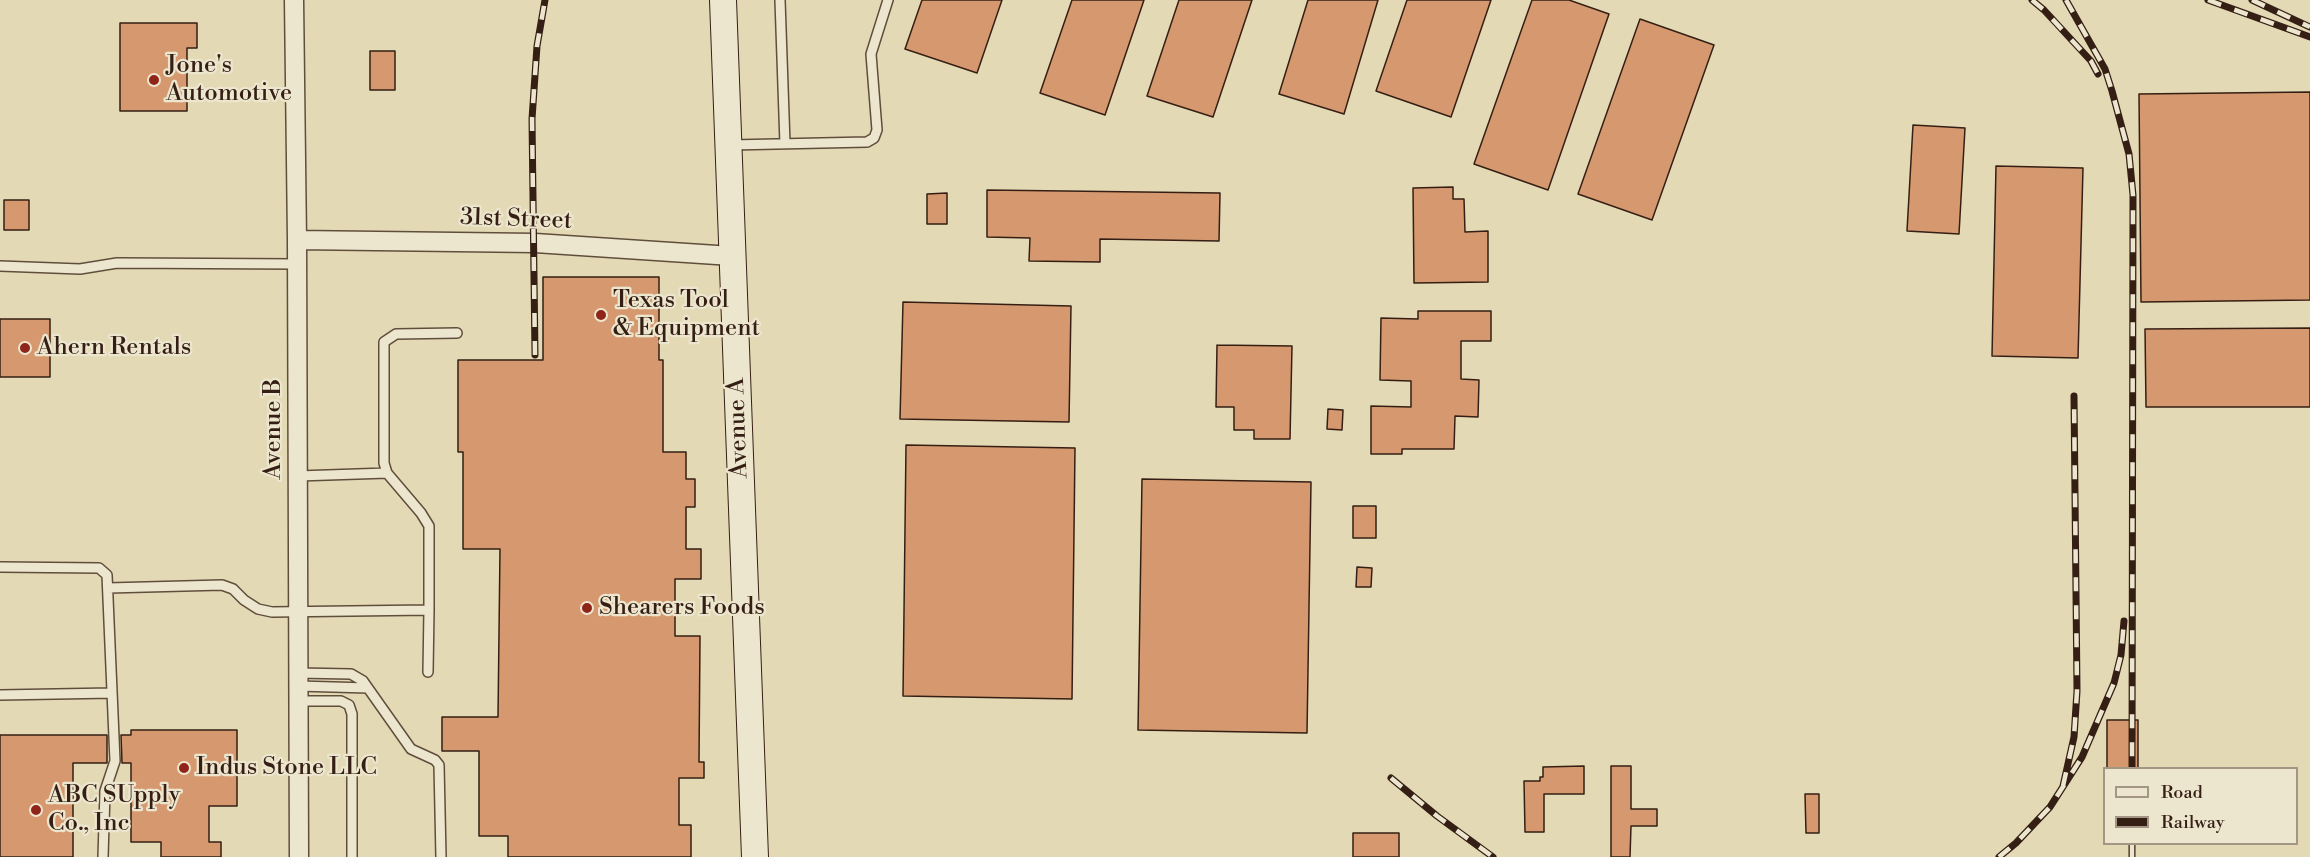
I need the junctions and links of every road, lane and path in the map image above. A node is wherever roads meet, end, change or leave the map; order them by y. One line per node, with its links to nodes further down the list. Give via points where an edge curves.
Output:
1 (294, 0): 7 (street, Avenue B)
2 (723, 0): 6 (main road, Avenue A)
3 (780, 0): 5 (lane)
4 (888, 0): 5 (lane, via 871,54 877,130 874,138 867,142)
5 (785, 144): 6 (lane)
6 (728, 145): 8 (main road, Avenue A)
7 (297, 240): 8 (street, 31st Street, via 535,243); 9 (street, Avenue B)
8 (732, 256): 27 (main road, Avenue A)
9 (297, 264): 10 (lane, via 117,263 80,269); 13 (street, Avenue B)
10 (0, 266)
11 (457, 333): 12 (lane, via 396,334 384,342)
12 (387, 473): 13 (lane); 16 (lane, via 429,526)
13 (298, 476): 17 (street, Avenue B)
14 (0, 567): 15 (lane, via 99,568 107,575)
15 (108, 588): 17 (lane, via 222,585 258,609); 21 (lane)
16 (429, 610): 17 (lane); 18 (lane)
17 (298, 611): 19 (street, Avenue B)
18 (428, 672)
19 (298, 687): 20 (lane); 20 (lane, via 351,674); 24 (street, Avenue B); 25 (lane, via 341,701 349,705 352,714)
20 (368, 688): 26 (lane, via 411,749 439,765)
21 (112, 693): 22 (lane); 23 (lane, via 115,761 105,791)
22 (0, 695)
23 (103, 857)
24 (298, 857)
25 (352, 857)
26 (441, 857)
27 (755, 857)

